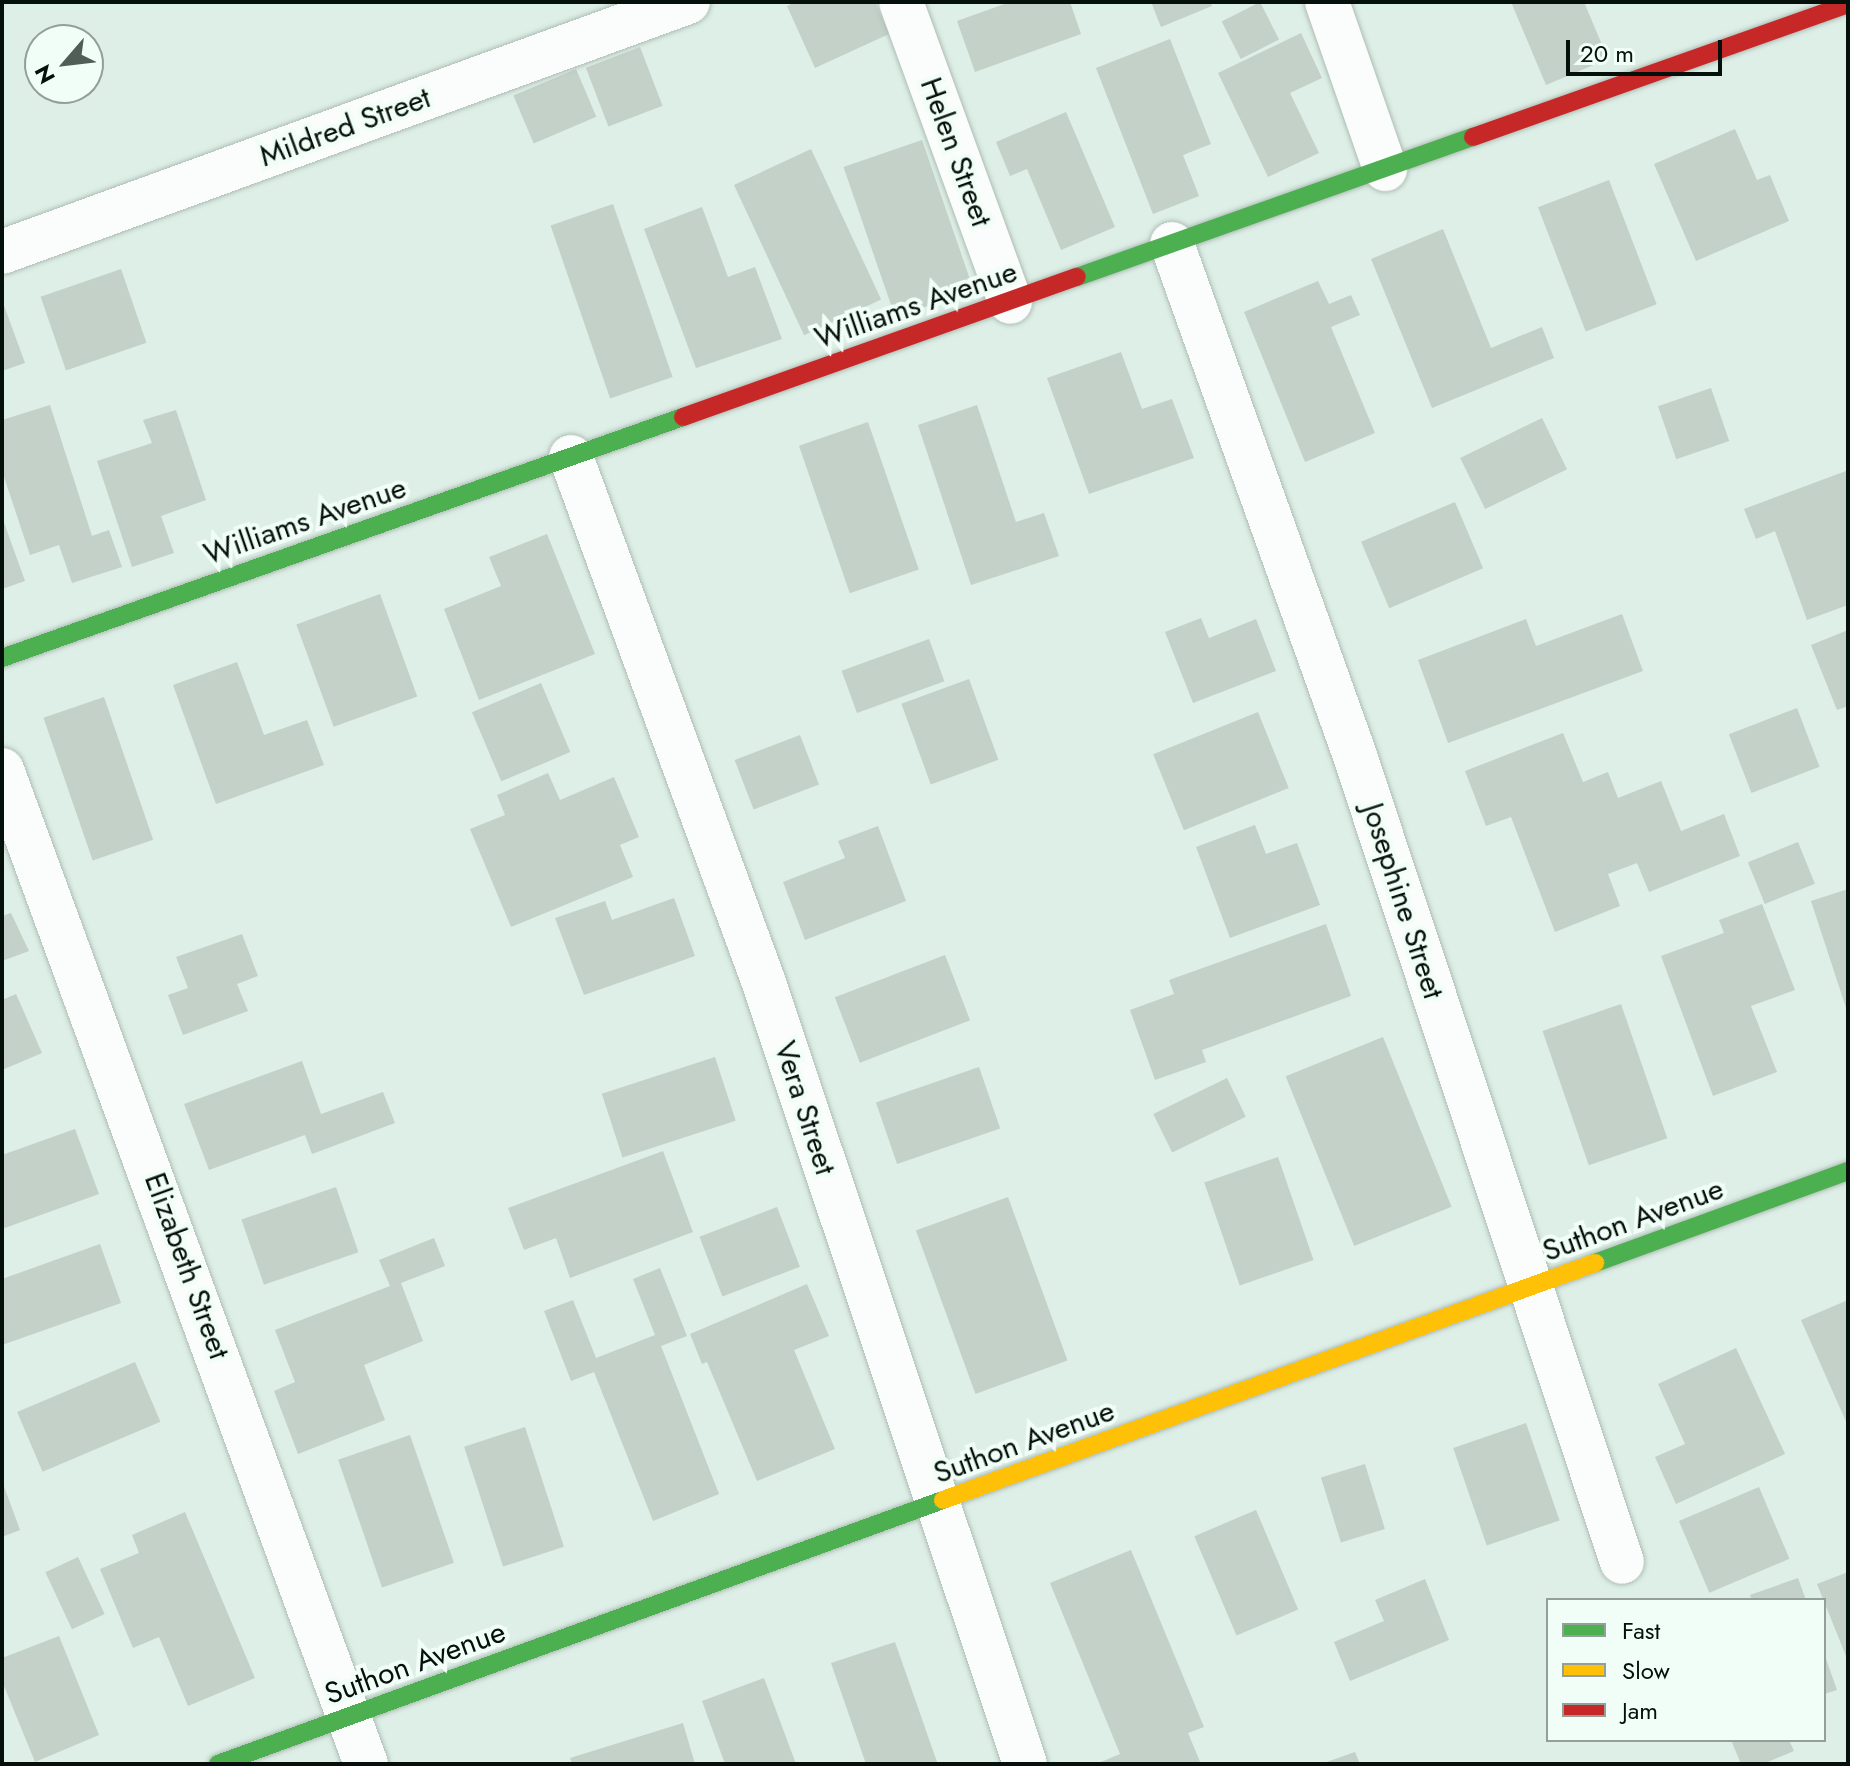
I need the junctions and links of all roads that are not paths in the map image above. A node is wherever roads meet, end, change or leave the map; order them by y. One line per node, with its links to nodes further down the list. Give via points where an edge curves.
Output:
1 (688, 2): 7 (street, Mildred Street)
2 (901, 2): 8 (street, Helen Street)
3 (1327, 2): 5 (street)
4 (1848, 4): 5 (street, Williams Avenue)
5 (1385, 169): 6 (street, Williams Avenue)
6 (1172, 244): 8 (street, Williams Avenue); 13 (street, Josephine Street, via 1354,753)
7 (2, 252)
8 (1010, 302): 9 (street, Williams Avenue)
9 (571, 457): 10 (street, Williams Avenue); 14 (street, Vera Street, via 764,983)
10 (2, 658)
11 (2, 770): 16 (street, Elizabeth Street)
12 (1848, 1171): 13 (street, Suthon Avenue)
13 (1531, 1287): 14 (street, Suthon Avenue); 15 (street, Josephine Street)
14 (935, 1504): 16 (street, Suthon Avenue); 19 (street, Vera Street)
15 (1622, 1562)
16 (349, 1717): 17 (street, Suthon Avenue); 18 (street, Elizabeth Street)
17 (218, 1764)
18 (366, 1764)
19 (1025, 1764)

